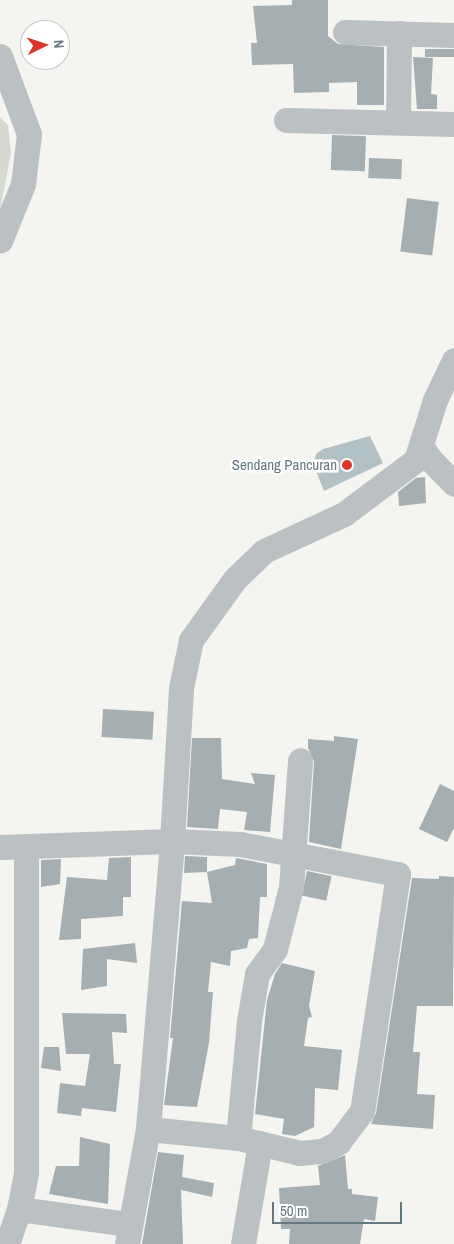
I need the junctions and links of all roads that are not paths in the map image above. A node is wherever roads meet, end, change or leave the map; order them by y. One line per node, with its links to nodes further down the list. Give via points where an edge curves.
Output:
1 (345, 32): 2 (street)
2 (399, 33): 3 (street); 6 (street)
3 (454, 34)
4 (0, 56): 8 (street, via 29,134 23,184)
5 (286, 120): 6 (street)
6 (398, 122): 7 (street)
7 (454, 124)
8 (0, 241)
9 (454, 360): 10 (street, via 438,393)
10 (421, 445): 11 (street); 13 (street, via 416,460 390,483 344,514 284,540 250,563 195,632 181,688)
11 (454, 484)
12 (300, 760): 16 (street)
13 (172, 841): 15 (street); 16 (street, via 240,844); 17 (street)
14 (0, 847): 15 (street)
15 (26, 847): 19 (street, via 26,1154)
16 (294, 857): 18 (street, via 280,935 275,949 257,974 249,1021); 18 (street, via 398,874 395,903 362,1111 339,1142 322,1151 300,1153)
17 (148, 1129): 18 (street); 20 (street)
18 (249, 1141): 22 (street)
19 (19, 1209): 20 (street); 21 (street)
20 (128, 1234)
21 (7, 1244)
22 (244, 1244)

